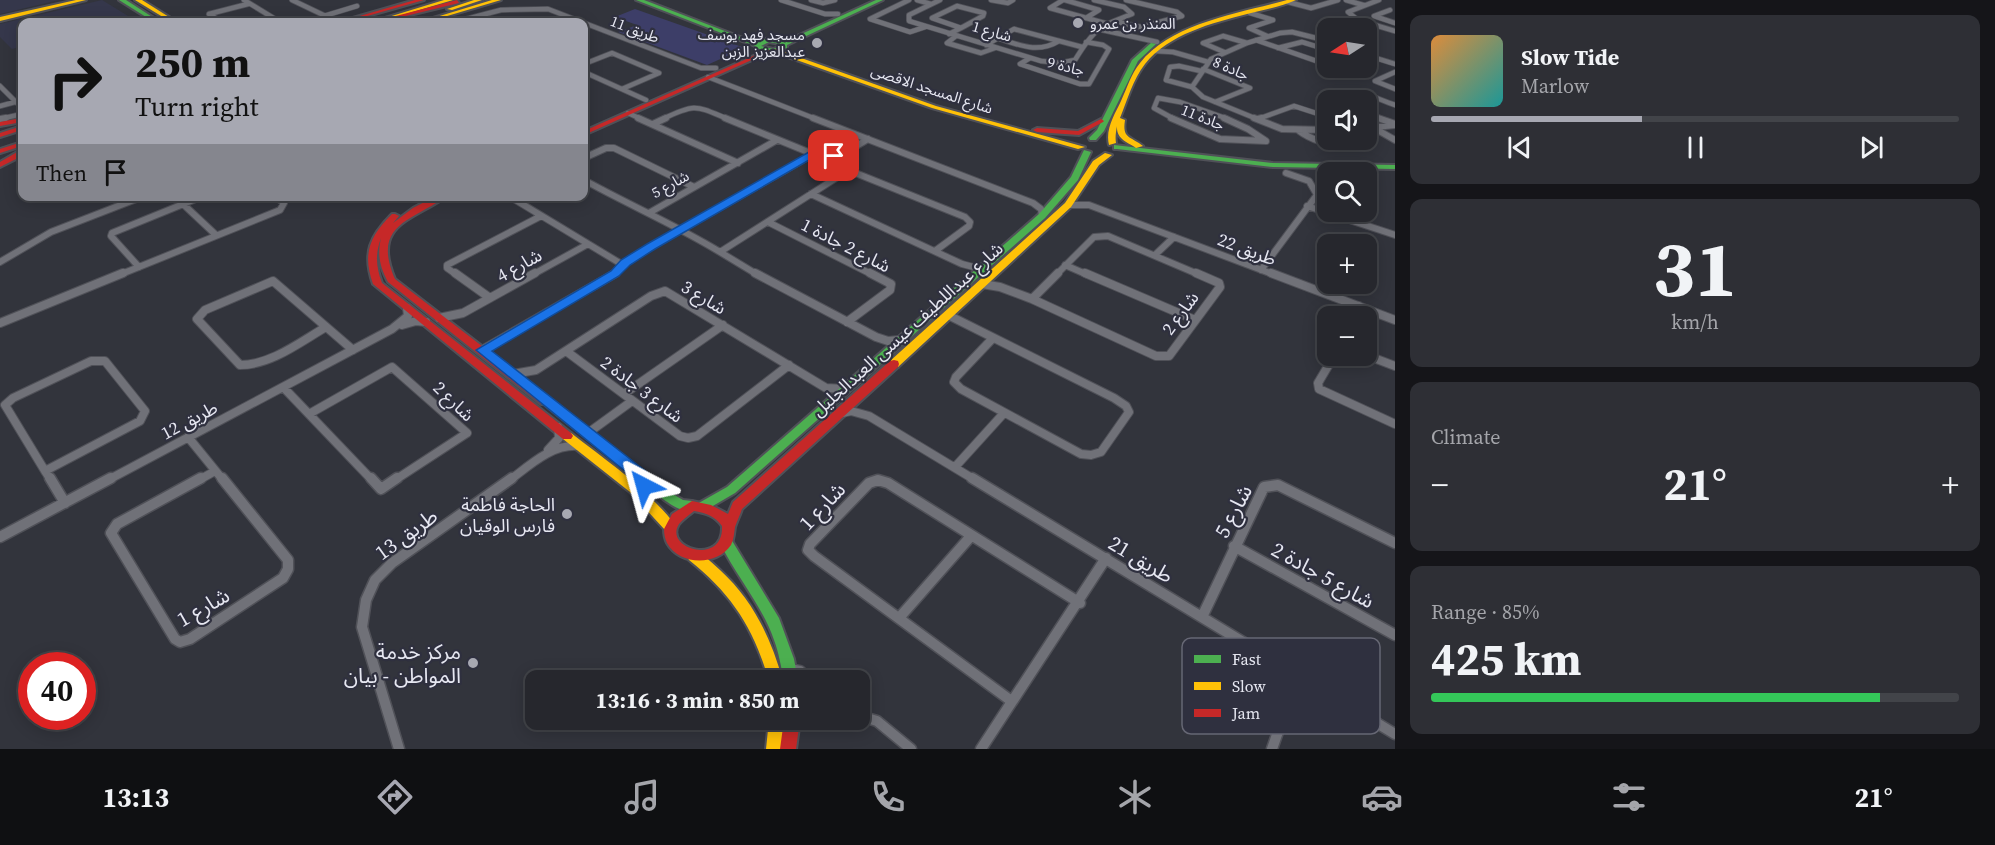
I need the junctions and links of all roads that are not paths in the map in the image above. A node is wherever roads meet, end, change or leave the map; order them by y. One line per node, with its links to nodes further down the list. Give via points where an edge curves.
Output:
1 (83, 0): 51 (main road)
2 (244, 0): 30 (street)
3 (292, 0): 36 (street)
4 (346, 0): 36 (street, via 357,6)
5 (421, 0): 42 (main road)
6 (479, 0): 28 (main road)
7 (498, 0): 47 (main road)
8 (639, 0): 71 (main road, شارع المسجد الاقصى)
9 (653, 0): 71 (main road, شارع المسجد الاقصى)
10 (781, 0): 35 (street)
11 (811, 0): 12 (street)
12 (835, 0)
13 (909, 0): 57 (street, شارع 1, via 870,19 910,32)
14 (917, 0): 31 (street)
15 (939, 0): 31 (street)
16 (991, 0): 17 (street)
17 (1013, 0)
18 (1064, 0): 50 (street, via 1099,10); 50 (street, via 1050,8)
19 (1094, 0): 29 (street)
20 (1112, 0): 29 (street)
21 (1126, 0): 52 (street, شارع 1, via 1182,16 1142,27)
22 (1338, 0): 26 (street, via 1311,8)
23 (1346, 0): 32 (street)
24 (1379, 0): 32 (street)
25 (873, 1): 35 (main road); 71 (main road)
26 (1287, 1): 34 (main road, شارع عبداللطيف عيسى العبدالجليل); 53 (main road)
27 (134, 2): 37 (main road); 38 (main road)
28 (459, 2): 43 (main road); 44 (main road); 45 (main road); 46 (main road)
29 (1107, 3): 52 (street, via 1131,12 1131,16)
30 (248, 4): 39 (street, via 209,14); 40 (street)
31 (931, 4): 57 (street, via 907,17)
32 (1366, 4): 33 (street); 60 (street, via 1348,12 1358,20)
33 (1393, 11): 54 (street, via 1374,16)
34 (1250, 13): 53 (main road, شارع عبداللطيف عيسى العبدالجليل); 63 (street, via 1273,21 1249,28)
35 (830, 15): 71 (main road)
36 (324, 16): 41 (street)
37 (152, 18)
38 (166, 18)
39 (216, 18)
40 (273, 18)
41 (329, 18)
42 (356, 18)
43 (393, 18)
44 (404, 18)
45 (416, 18)
46 (424, 18)
47 (437, 18)
48 (470, 18): 49 (street, طريق 11, via 526,7 548,9)
49 (570, 18)
50 (1086, 18): 55 (street)
51 (0, 19)
52 (1118, 22): 55 (street, شارع 1)
53 (1210, 23): 73 (main road, شارع عبداللطيف عيسى العبدالجليل); 73 (main road, شارع عبداللطيف عيسى العبدالجليل, via 1177,32)
54 (1395, 23)
55 (1108, 24): 59 (street, شارع 1)
56 (588, 25): 86 (street, طريق 11)
57 (925, 27): 61 (street, شارع 1)
58 (961, 28): 58 (street, via 984,13 957,6 932,18); 61 (street)
59 (1096, 30): 68 (street, شارع 1); 73 (street); 73 (street)
60 (1395, 31)
61 (949, 34): 62 (street, شارع 1)
62 (956, 36): 70 (street, شارع 1); 75 (street, via 946,43 981,53)
63 (1267, 36): 65 (street, via 1292,33); 66 (street)
64 (997, 38): 67 (street, via 1042,50); 67 (street, via 1014,29); 70 (street)
65 (1317, 39)
66 (1256, 40): 69 (street); 76 (street)
67 (1059, 41): 72 (street)
68 (1086, 42): 72 (street, شارع 1); 78 (street, جادة 9, via 1109,49 1089,84 1020,64)
69 (1247, 43): 77 (street); 77 (street, via 1223,36 1203,43)
70 (986, 45): 75 (street, شارع 1)
71 (772, 46): 80 (main road); 115 (main road, شارع المسجد الاقصى); 121 (main road, شارع المسجد الاقصى, via 951,107)
72 (1082, 47): 78 (street, شارع 1, via 1075,60 1065,63)
73 (1156, 47): 81 (street); 81 (street); 89 (main road, شارع عبداللطيف عيسى العبدالجليل); 89 (main road, شارع عبداللطيف عيسى العبدالجليل, via 1133,63)
74 (1317, 47): 76 (street, via 1302,42)
75 (995, 48): 78 (street, شارع 1)
76 (1278, 48): 82 (street)
77 (1224, 52): 81 (street)
78 (1030, 58)
79 (1377, 58): 84 (street)
80 (743, 59): 86 (main road); 86 (main road)
81 (1209, 61): 85 (street)
82 (1317, 61)
83 (588, 62): 92 (street, via 612,53 659,72)
84 (1395, 64)
85 (1202, 70): 91 (street); 91 (street, via 1170,67 1166,80); 98 (street, جادة 8, via 1250,88)
86 (704, 73): 94 (main road); 129 (street)
87 (1394, 73): 93 (street, via 1376,81)
88 (588, 74): 92 (street)
89 (1129, 83): 100 (main road, شارع عبداللطيف عيسى العبدالجليل); 107 (main road, شارع عبداللطيف عيسى العبدالجليل)
90 (0, 86): 97 (street)
91 (1192, 87): 98 (street)
92 (622, 89): 96 (street)
93 (1395, 89)
94 (672, 91): 96 (main road); 104 (main road)
95 (1377, 99): 101 (street)
96 (646, 100): 116 (main road)
97 (15, 102): 99 (street); 102 (street)
98 (1215, 102): 103 (street)
99 (18, 105)
100 (1124, 105): 138 (main road, شارع عبداللطيف عيسى العبدالجليل, via 1111,136); 143 (main road, via 1119,130 1126,141 1153,150)
101 (1395, 105)
102 (0, 106)
103 (1236, 111): 108 (street, جادة 11); 111 (street)
104 (628, 113): 114 (street, شارع 5); 124 (main road)
105 (1317, 113): 111 (street, via 1294,106)
106 (18, 115): 110 (street)
107 (1109, 115): 121 (main road, via 1092,129 1079,133); 135 (main road, شارع عبداللطيف عيسى العبدالجليل)
108 (1219, 116): 108 (street, جادة 11, via 1168,98 1158,98 1154,106 1158,112 1220,139 1266,141 1260,134)
109 (1377, 118): 117 (street)
110 (0, 119)
111 (1258, 119): 122 (street, via 1282,129)
112 (18, 121): 113 (main road)
113 (0, 124)
114 (653, 124): 132 (street, via 694,106); 144 (street, شارع 5)
115 (990, 124): 135 (main road, شارع المسجد الاقصى); 148 (main road, via 1073,149 1080,155)
116 (588, 125)
117 (1395, 125): 119 (street)
118 (1377, 126): 119 (street)
119 (1381, 126): 128 (street)
120 (18, 129): 127 (main road)
121 (1030, 129): 135 (main road, شارع المسجد الاقصى)
122 (1298, 130): 123 (street); 134 (street)
123 (1317, 130)
124 (588, 131)
125 (1377, 131): 133 (street)
126 (18, 134): 130 (main road)
127 (0, 135)
128 (1395, 135)
129 (868, 139): 140 (street, via 840,156); 164 (street)
130 (0, 140)
131 (18, 140): 137 (main road)
132 (777, 140): 140 (street); 144 (street, شارع 5)
133 (1395, 140)
134 (1317, 142)
135 (1086, 144): 138 (main road); 138 (main road); 148 (main road, شارع عبداللطيف عيسى العبدالجليل)
136 (18, 145): 139 (main road)
137 (0, 146)
138 (1113, 150): 143 (main road); 146 (main road); 157 (main road, شارع عبداللطيف عيسى العبدالجليل, via 1096,163)
139 (0, 151)
140 (813, 154): 175 (street)
141 (18, 155): 145 (main road)
142 (588, 156): 154 (street, via 614,148)
143 (1213, 160): 146 (main road)
144 (738, 163): 154 (street, شارع 5)
145 (0, 165)
146 (1242, 166): 147 (main road); 149 (main road)
147 (1395, 167)
148 (1079, 170): 165 (main road, شارع عبداللطيف عيسى العبدالجليل)
149 (1286, 173): 150 (main road); 155 (street, via 1312,182)
150 (1317, 173)
151 (1395, 173): 152 (main road)
152 (1377, 174)
153 (588, 182): 170 (street, شارع 5)
154 (694, 187): 170 (street, شارع 5)
155 (1316, 193): 169 (street)
156 (811, 194): 173 (street); 181 (street); 181 (street, via 844,173 853,172 970,222)
157 (1076, 194): 167 (main road, شارع عبداللطيف عيسى العبدالجليل); 168 (street, طريق 22)
158 (130, 201): 184 (street, via 30,242)
159 (190, 201): 166 (street)
160 (281, 201): 176 (street, via 280,210)
161 (420, 201): 190 (main road, via 398,214 378,234 372,249 370,264 378,284)
162 (433, 201): 190 (main road, via 391,229 380,256)
163 (517, 201): 171 (street)
164 (1034, 203): 165 (street); 172 (street)
165 (1054, 203): 172 (main road, شارع عبداللطيف عيسى العبدالجليل)
166 (183, 204): 176 (street); 187 (street, via 112,233)
167 (1068, 205): 168 (street, طريق 22); 180 (main road, شارع عبداللطيف عيسى العبدالجليل)
168 (1089, 205): 178 (street, طريق 22)
169 (1307, 206): 177 (street); 188 (street)
170 (649, 213): 175 (street)
171 (541, 216): 179 (street); 191 (street, via 447,265)
172 (1042, 216): 174 (main road, شارع عبداللطيف عيسى العبدالجليل)
173 (768, 222): 182 (street); 202 (street, شارع 2 جادة 1, via 891,284 890,290)
174 (1029, 228): 180 (main road, via 1029,233 1014,247); 189 (main road, شارع عبداللطيف عيسى العبدالجليل, via 1005,249 1011,252)
175 (682, 230): 182 (street); 185 (street)
176 (216, 235): 187 (street)
177 (1395, 235)
178 (1174, 237): 183 (street); 188 (street, طريق 22)
179 (588, 244): 185 (street); 191 (street, شارع 4)
180 (1022, 249): 189 (main road, شارع عبداللطيف عيسى العبدالجليل)
181 (935, 251): 189 (street)
182 (720, 252): 202 (street)
183 (1155, 255): 186 (street, شارع 2, via 1099,235); 199 (street, شارع 2, via 1219,283 1220,287)
184 (0, 262)
185 (623, 265): 211 (street, via 615,274)
186 (1065, 265): 192 (street, شارع 2); 199 (street)
187 (139, 267): 203 (street)
188 (1262, 270): 193 (street, طريق 22)
189 (984, 275): 192 (street, شارع 2, via 1000,287); 197 (main road, شارع عبداللطيف عيسى العبدالجليل); 210 (main road, شارع عبداللطيف عيسى العبدالجليل)
190 (393, 286): 194 (main road); 198 (main road)
191 (490, 298): 195 (street, شارع 4)
192 (1032, 299): 199 (street, شارع 2, via 1156,356 1169,356)
193 (1359, 306)
194 (407, 308): 201 (main road); 206 (street, طريق 12, via 408,316)
195 (464, 313): 198 (street, شارع 4); 207 (street, شارع 4)
196 (1377, 313): 200 (street, طريق 22)
197 (948, 315): 209 (street); 227 (main road, شارع عبداللطيف عيسى العبدالجليل)
198 (439, 318): 207 (main road)
199 (1195, 320)
200 (1395, 320)
201 (426, 322): 206 (street, طريق 12); 213 (main road)
202 (847, 322): 208 (street)
203 (0, 323)
204 (723, 325): 214 (street, شارع 3, via 665,291); 217 (street, شارع 3); 226 (street)
205 (326, 327): 205 (street, via 273,281 205,310 197,319 243,366); 212 (street)
206 (392, 328): 212 (street, طريق 12)
207 (452, 328): 211 (main road)
208 (876, 337): 210 (street); 215 (street)
209 (993, 338): 230 (street, via 954,382); 230 (street, via 1114,398 1126,405 1129,412 1101,452 1091,455 1081,454)
210 (899, 340): 215 (main road, شارع عبداللطيف عيسى العبدالجليل)
211 (478, 347): 213 (main road); 221 (main road)
212 (353, 350): 223 (street, طريق 12)
213 (463, 351): 235 (main road)
214 (566, 351): 220 (street, شارع 3); 226 (street, شارع 3 جادة 2)
215 (885, 352): 225 (main road, شارع عبداللطيف عيسى العبدالجليل)
216 (1377, 359): 219 (street)
217 (789, 365): 224 (street, شارع 3); 228 (street, شارع 3 جادة 2, via 697,436 680,436)
218 (1328, 366): 234 (street, via 1318,383 1319,389)
219 (1395, 366)
220 (536, 370): 221 (street, شارع 3); 222 (street, شارع 3)
221 (513, 374): 222 (main road)
222 (527, 385): 237 (main road)
223 (284, 388): 231 (street, شارع 2); 238 (street, طريق 12)
224 (826, 388): 225 (street, شارع 3); 229 (street)
225 (846, 389): 229 (main road, شارع عبداللطيف عيسى العبدالجليل)
226 (624, 394): 228 (street, شارع 3 جادة 2)
227 (858, 397): 232 (main road, شارع عبداللطيف عيسى العبدالجليل); 233 (street, طريق 21)
228 (632, 401): 237 (street)
229 (830, 402): 236 (main road, شارع عبداللطيف عيسى العبدالجليل)
230 (1004, 413): 242 (street)
231 (309, 414): 231 (street, شارع 2, via 381,489 467,433 393,367)
232 (835, 415): 233 (street, طريق 21, via 851,411); 241 (main road, شارع عبداللطيف عيسى العبدالجليل)
233 (869, 416): 242 (street, طريق 21)
234 (1395, 424)
235 (557, 426): 239 (main road); 240 (street, طريق 13, via 558,438)
236 (803, 427): 241 (main road, via 800,436 782,454); 248 (main road, شارع عبداللطيف عيسى العبدالجليل, via 722,497)
237 (588, 433): 245 (main road)
238 (188, 437): 244 (street, شارع 1); 247 (street, طريق 12)
239 (582, 446): 240 (street, طريق 13, via 567,445); 246 (main road)
240 (543, 455): 273 (street, طريق 13, via 392,563 375,580 366,600 362,627)
241 (788, 458): 250 (main road, شارع عبداللطيف عيسى العبدالجليل, via 737,506)
242 (955, 467): 257 (street, طريق 21)
243 (45, 471): 243 (street, via 6,404 91,361 105,361 145,411 144,416); 247 (street)
244 (215, 471): 244 (street, شارع 1, via 288,560 288,569 283,578 193,638 180,642 111,533 117,525)
245 (643, 477): 246 (main road, via 644,486); 248 (main road, via 674,501)
246 (633, 489): 249 (main road)
247 (65, 504): 252 (street, طريق 12)
248 (697, 506): 249 (main road, via 677,513); 250 (main road, via 719,513)
249 (669, 526): 256 (main road, via 674,546)
250 (729, 527): 253 (main road)
251 (971, 536): 258 (street, شارع 1); 260 (street); 260 (street, شارع 1, via 878,480 869,483 810,544 808,550 814,556)
252 (0, 537)
253 (726, 543): 256 (main road, via 712,554); 263 (main road, via 777,626)
254 (1395, 543): 255 (street, شارع 5, via 1278,485 1264,487)
255 (1234, 546): 259 (street, شارع 5); 261 (street, شارع 5 جادة 2)
256 (693, 556): 264 (main road, via 724,580 749,610 770,653)
257 (1106, 558): 258 (street); 259 (street, طريق 21)
258 (1080, 603): 266 (street)
259 (1202, 617): 262 (street, طريق 21)
260 (899, 618): 266 (street, شارع 1)
261 (1395, 635)
262 (1237, 638)
263 (790, 669): 265 (street)
264 (774, 670)
265 (795, 670)
266 (1010, 700): 277 (street)
267 (870, 719): 276 (street)
268 (1380, 725): 272 (street, طريق 21)
269 (776, 730): 274 (main road)
270 (791, 730): 275 (main road)
271 (1277, 734): 278 (street)
272 (1395, 734)
273 (399, 749)
274 (774, 749)
275 (788, 749)
276 (911, 749)
277 (981, 749)
278 (1272, 749)

